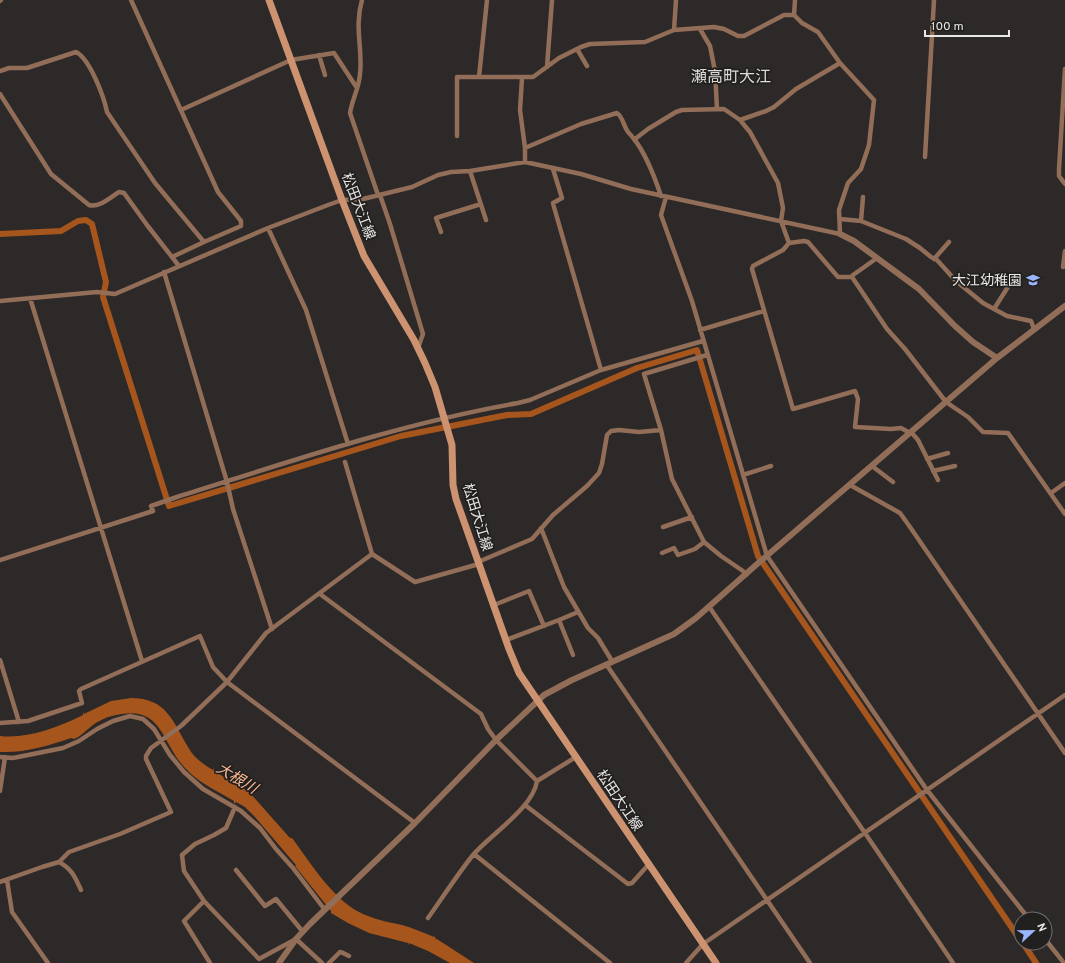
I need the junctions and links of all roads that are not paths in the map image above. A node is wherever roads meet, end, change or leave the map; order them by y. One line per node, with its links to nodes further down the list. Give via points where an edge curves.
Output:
1 (131, 0): 26 (street)
2 (269, 0): 14 (main road, 松田大江線)
3 (362, 0): 23 (street, via 358,12 360,73)
4 (487, 0): 21 (street)
5 (552, 0): 17 (street)
6 (676, 0): 11 (street)
7 (795, 0): 9 (street)
8 (934, 0): 31 (street)
9 (794, 15): 10 (street, via 784,15 744,36 714,27); 15 (street, via 818,32)
10 (700, 29): 11 (street); 25 (street, via 710,46 715,72)
11 (674, 30): 12 (street, via 645,42 590,44)
12 (577, 49): 16 (street); 17 (street)
13 (319, 55): 14 (street); 20 (street); 23 (street, via 334,53)
14 (291, 60): 26 (street); 39 (main road, 松田大江線)
15 (840, 63): 27 (street, via 796,89 774,107); 42 (street, via 874,100 874,104 869,145 861,169 848,183 839,210)
16 (587, 66)
17 (547, 67): 22 (street, via 534,77)
18 (1065, 70): 35 (street, via 1059,176)
19 (0, 71): 48 (street, via 27,68 76,52 80,54 91,69 107,112 155,183)
20 (325, 75)
21 (479, 76): 22 (street); 28 (street, via 457,77)
22 (522, 78): 30 (street, via 520,110)
23 (357, 88): 36 (street, via 350,113)
24 (0, 94): 52 (street, via 51,174 89,205 94,206 119,192 124,193)
25 (717, 109): 27 (street, via 724,108); 29 (street, via 676,112)
26 (181, 110): 48 (street, via 218,192 241,221 241,226)
27 (740, 120): 43 (street, via 750,132 778,182 783,208)
28 (457, 136)
29 (635, 139): 30 (street, via 627,131 621,115 617,113 581,124); 37 (street)
30 (525, 148): 32 (street)
31 (925, 157)
32 (525, 162): 33 (street); 34 (street)
33 (553, 169): 37 (street); 71 (street, via 562,198 553,203)
34 (470, 171): 36 (street, via 438,175 412,187); 40 (street)
35 (1065, 184)
36 (379, 195): 39 (street); 68 (street, via 423,334)
37 (664, 196): 43 (street); 66 (street, via 661,215)
38 (863, 197): 44 (street)
39 (342, 200): 45 (street); 68 (main road, 松田大江線, via 364,256)
40 (481, 204): 41 (street); 46 (street, via 436,218)
41 (486, 220)
42 (840, 220): 44 (street); 47 (street)
43 (781, 221): 47 (street); 50 (street)
44 (862, 221): 54 (street, via 906,239)
45 (268, 228): 55 (street); 76 (street, via 306,310)
46 (441, 232)
47 (840, 234): 53 (street)
48 (204, 242): 52 (street)
49 (949, 242): 54 (street)
50 (789, 243): 58 (street, via 808,242 838,277); 64 (street, via 783,250 753,266)
51 (1065, 251): 56 (street)
52 (172, 257): 55 (street)
53 (877, 258): 58 (street); 70 (street, via 919,289 973,342)
54 (934, 259): 63 (street, via 977,299)
55 (179, 266): 57 (street)
56 (1063, 267)
57 (164, 272): 60 (street, via 115,294 97,292); 86 (street)
58 (852, 277): 72 (street, via 887,329)
59 (1011, 282): 63 (street)
60 (30, 298): 61 (street); 94 (street)
61 (0, 301)
62 (1065, 306): 65 (street)
63 (994, 309): 65 (street, via 1007,316 1031,320)
64 (764, 311): 66 (street); 75 (street, via 792,409 855,390 858,399 855,427 901,428)
65 (1034, 329): 70 (street)
66 (700, 330): 67 (street)
67 (703, 341): 69 (street); 71 (street)
68 (418, 348): 73 (main road, 松田大江線, via 435,387)
69 (708, 355): 74 (street, via 644,374); 84 (street)
70 (997, 358): 72 (street)
71 (601, 370): 73 (street, via 530,400)
72 (946, 402): 75 (street); 90 (street, via 968,417 983,432 1008,433)
73 (445, 420): 76 (street); 101 (main road, 松田大江線, via 452,445 456,499)
74 (661, 430): 92 (street, via 672,479); 95 (street, via 611,431 607,435 599,473)
75 (911, 433): 78 (street, via 918,440); 81 (street)
76 (348, 444): 86 (street)
77 (948, 453): 78 (street)
78 (927, 459): 83 (street)
79 (345, 462): 98 (street)
80 (771, 466): 84 (street)
81 (872, 466): 87 (street); 89 (street)
82 (955, 466): 83 (street)
83 (933, 471): 85 (street)
84 (743, 475): 99 (street)
85 (938, 480)
86 (226, 482): 94 (street, via 155,504 151,506 153,511); 109 (street)
87 (893, 482)
88 (1065, 483): 90 (street)
89 (850, 485): 99 (street); 118 (street, via 900,513)
90 (1051, 493): 91 (street)
91 (1065, 514)
92 (692, 517): 93 (street); 96 (street)
93 (663, 527)
94 (101, 528): 100 (street); 113 (street)
95 (541, 528): 101 (street, via 532,539); 106 (street, via 564,587)
96 (704, 542): 97 (street, via 678,556 674,548); 102 (street)
97 (662, 553)
98 (372, 554): 101 (street, via 414,582); 103 (street)
99 (766, 557): 102 (street); 127 (street)
100 (0, 560)
101 (479, 563): 104 (main road, 松田大江線)
102 (746, 575): 105 (street)
103 (320, 594): 109 (street); 122 (street, via 481,714)
104 (494, 605): 108 (street, via 529,591); 110 (main road, 松田大江線)
105 (710, 608): 114 (street, via 674,634); 132 (street)
106 (578, 612): 107 (street); 114 (street, via 598,638)
107 (559, 620): 108 (street); 111 (street)
108 (544, 626): 110 (street)
109 (272, 629): 115 (street)
110 (506, 640): 117 (main road, 松田大江線, via 519,673)
111 (573, 655)
112 (0, 660): 119 (street)
113 (142, 661): 115 (street, via 200,636 213,667); 119 (street, via 81,689 79,691 82,703 42,718)
114 (609, 663): 117 (street, via 544,695); 140 (street)
115 (227, 682): 121 (street); 131 (street)
116 (1065, 695): 118 (street)
117 (538, 701): 122 (street); 125 (main road, 松田大江線)
118 (1037, 714): 123 (street); 127 (street)
119 (18, 722): 120 (street)
120 (0, 723)
121 (163, 740): 124 (street, via 143,719 130,716 113,721 63,748 13,758); 130 (street, via 170,755 188,776 203,789); 134 (street, via 151,748 146,760 171,812 69,852)
122 (496, 740): 126 (street); 131 (street)
123 (1065, 753)
124 (2, 757): 128 (street)
125 (576, 757): 126 (street); 135 (main road, 松田大江線)
126 (538, 781): 129 (street, via 536,789)
127 (927, 790): 132 (street); 143 (street)
128 (0, 791)
129 (525, 805): 133 (street); 135 (street, via 628,884 632,883)
130 (234, 807): 141 (street, via 226,828 195,844 182,855 184,871); 142 (street, via 260,828)
131 (415, 823): 142 (street)
132 (865, 833): 140 (street); 159 (street)
133 (474, 854): 144 (street); 155 (street)
134 (59, 862): 137 (street); 139 (street, via 67,866)
135 (648, 864): 147 (main road, 松田大江線)
136 (236, 870): 145 (street, via 265,906 276,899)
137 (7, 880): 138 (street); 150 (street, via 12,912)
138 (0, 882)
139 (81, 890)
140 (766, 900): 147 (street); 158 (street)
141 (204, 902): 146 (street, via 259,959); 151 (street, via 184,921)
142 (325, 910): 145 (street)
143 (1023, 911)
144 (428, 918)
145 (303, 932): 146 (street)
146 (296, 939): 152 (street); 153 (street)
147 (703, 944): 156 (street); 157 (main road, 松田大江線)
148 (1053, 949): 160 (street)
149 (349, 956): 154 (street, via 340,952)
150 (48, 963)
151 (210, 963)
152 (279, 963)
153 (322, 963)
154 (329, 963)
155 (610, 963)
156 (686, 963)
157 (716, 963)
158 (810, 963)
159 (953, 963)
160 (1064, 963)

